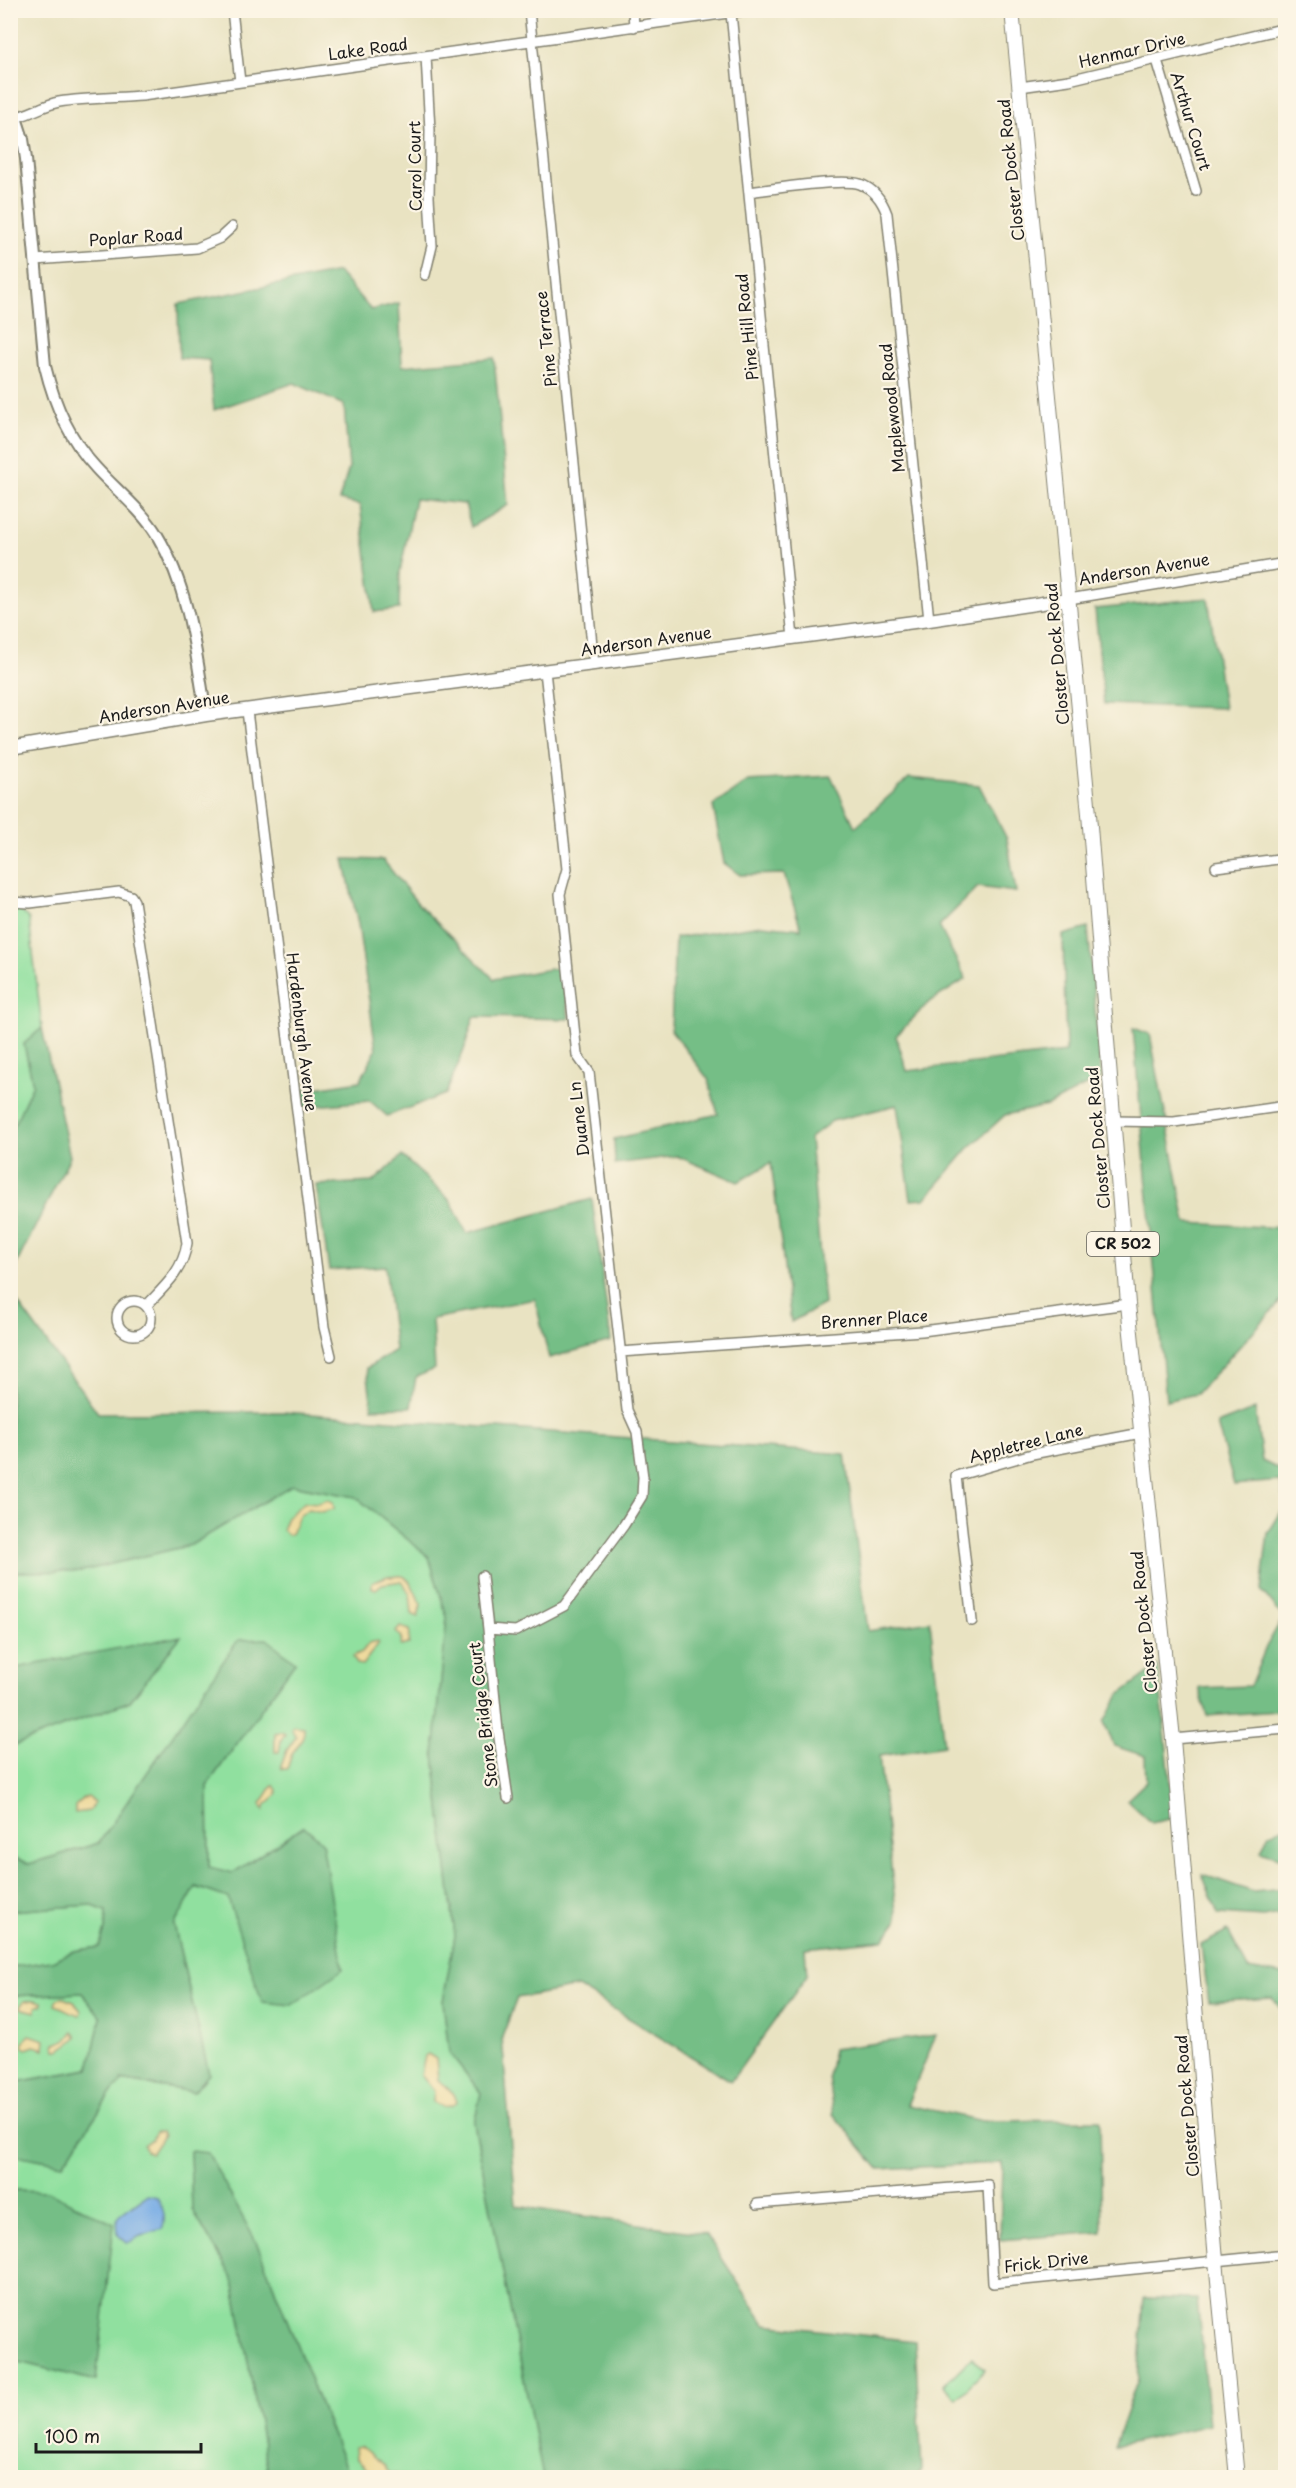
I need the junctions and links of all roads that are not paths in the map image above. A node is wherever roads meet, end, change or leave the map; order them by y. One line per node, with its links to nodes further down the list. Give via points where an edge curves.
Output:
1 (231, 10): 12 (street)
2 (529, 10): 9 (street, Pine Terrace)
3 (633, 10): 7 (street)
4 (749, 10): 6 (street, Lake Road)
5 (1011, 10): 13 (main road, Closter Dock Road / CR 502)
6 (732, 13): 7 (street, Lake Road); 17 (street, Pine Hill Road)
7 (634, 27): 9 (street, Lake Road)
8 (1286, 28): 11 (street, Henmar Drive)
9 (532, 41): 10 (street, Lake Road); 25 (street, Pine Terrace)
10 (426, 56): 12 (street, Lake Road); 20 (street, Carol Court, via 432,246)
11 (1156, 60): 13 (street, Henmar Drive); 16 (street, Arthur Court)
12 (240, 82): 15 (street, Lake Road, via 142,96 59,102)
13 (1020, 87): 22 (main road, Closter Dock Road / CR 502)
14 (10, 99): 15 (street)
15 (14, 118): 19 (street, via 26,159)
16 (1196, 191)
17 (749, 192): 23 (street, Maplewood Road, via 847,182 877,195 886,214); 24 (street, Pine Hill Road)
18 (232, 227): 19 (street, Poplar Road, via 220,238 197,248)
19 (35, 260): 28 (street, via 45,366 58,410 81,450 138,510 170,559 188,610)
20 (425, 275)
21 (1286, 562): 22 (street, Anderson Avenue)
22 (1069, 599): 23 (main road, Anderson Avenue); 34 (main road, Closter Dock Road / CR 502)
23 (929, 620): 24 (main road, Anderson Avenue)
24 (793, 638): 25 (main road, Anderson Avenue)
25 (594, 665): 26 (main road, Anderson Avenue)
26 (545, 671): 27 (main road, Anderson Avenue); 37 (street, Duane Ln, via 567,869 560,894 577,1055 589,1072)
27 (247, 711): 28 (main road, Anderson Avenue); 38 (street, Hardenburgh Avenue, via 324,1327)
28 (206, 716): 29 (main road, Anderson Avenue)
29 (10, 748)
30 (1286, 858): 31 (street)
31 (1216, 867)
32 (10, 902): 36 (street, via 119,892 134,901 187,1243 177,1272)
33 (1286, 1106): 34 (street, via 1174,1122)
34 (1113, 1121): 35 (main road, Closter Dock Road / CR 502)
35 (1128, 1304): 37 (street, Brenner Place, via 922,1331); 39 (main road, Closter Dock Road / CR 502)
36 (146, 1306)
37 (621, 1352): 40 (street, Duane Ln, via 627,1410 637,1432 643,1477 642,1496)
38 (331, 1356)
39 (1141, 1433): 42 (street, Appletree Lane, via 1032,1454 956,1476); 45 (main road, Closter Dock Road / CR 502)
40 (624, 1525): 43 (street, Stone Bridge Court, via 564,1606 516,1631)
41 (482, 1576): 43 (street, Stone Bridge Court)
42 (972, 1621)
43 (488, 1629): 46 (street, Stone Bridge Court)
44 (1286, 1729): 45 (street)
45 (1173, 1739): 49 (main road, Closter Dock Road / CR 502)
46 (508, 1798)
47 (757, 2204): 49 (street, Frick Drive, via 988,2185 993,2283)
48 (1286, 2254): 49 (street)
49 (1216, 2260): 50 (main road, Closter Dock Road / CR 502)
50 (1237, 2478)

